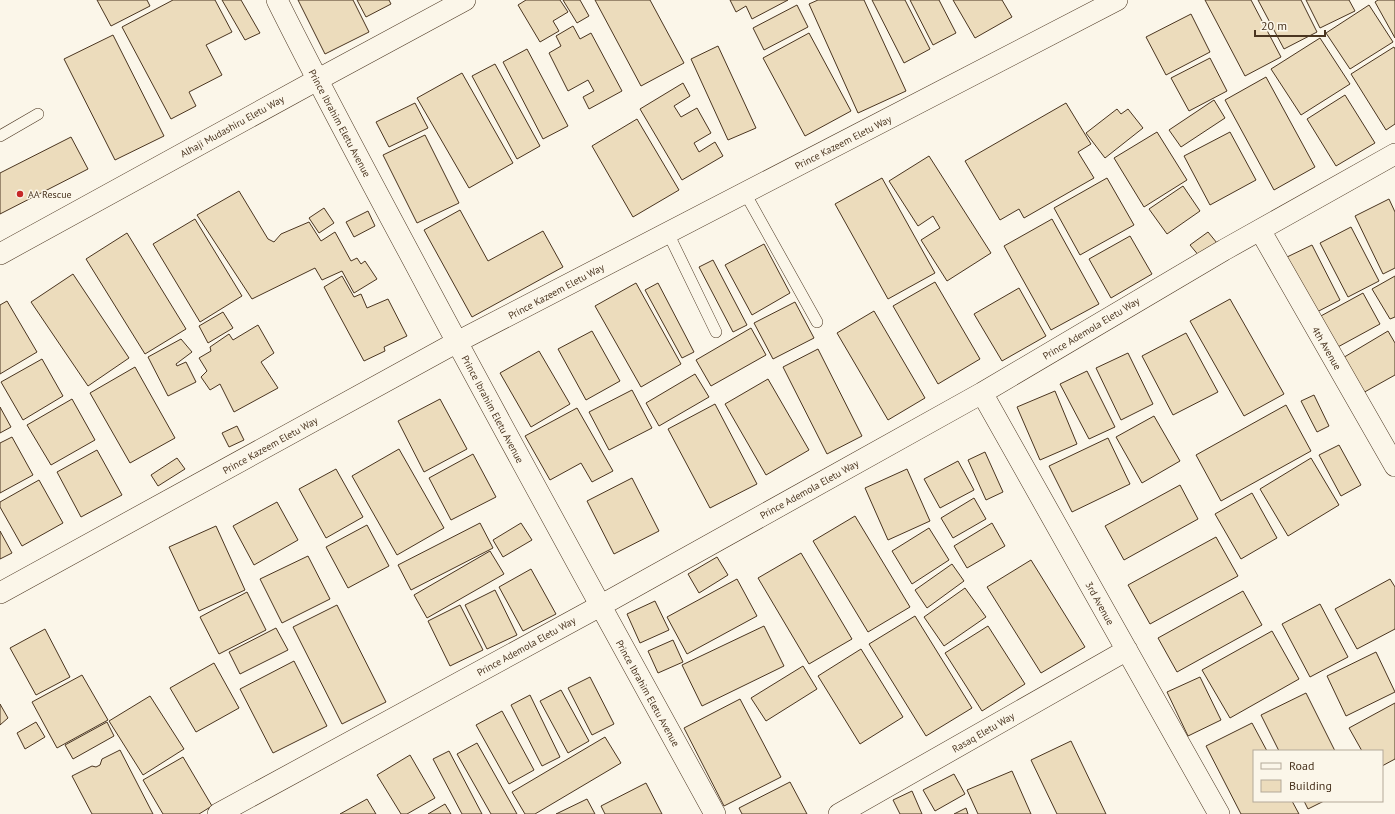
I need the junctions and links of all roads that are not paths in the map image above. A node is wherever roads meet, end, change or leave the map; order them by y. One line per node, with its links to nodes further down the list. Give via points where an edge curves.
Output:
1 (277, 0): 4 (street, Prince Ibrahim Eletu Avenue)
2 (465, 0): 4 (street, Alhaji Mudashiru Eletu Way)
3 (1117, 0): 8 (street, Prince Kazeem Eletu Way)
4 (317, 80): 11 (street, Alhaji Mudashiru Eletu Way); 14 (street, Prince Ibrahim Eletu Avenue)
5 (38, 114): 6 (lane)
6 (0, 136)
7 (1395, 154): 9 (street, Prince Ademola Eletu Way)
8 (745, 193): 10 (street, Prince Kazeem Eletu Way); 12 (lane)
9 (1260, 230): 15 (street, Prince Ademola Eletu Way); 16 (street, 4th Avenue)
10 (668, 233): 13 (lane); 14 (street, Prince Kazeem Eletu Way)
11 (0, 254)
12 (817, 322)
13 (716, 332)
14 (457, 342): 17 (street, Prince Kazeem Eletu Way); 18 (street, Prince Ibrahim Eletu Avenue)
15 (982, 393): 18 (street, Prince Ademola Eletu Way); 19 (street, 3rd Avenue)
16 (1395, 466)
17 (0, 593)
18 (600, 606): 20 (street, Prince Ademola Eletu Way); 21 (street, Prince Ibrahim Eletu Avenue)
19 (1127, 650): 22 (street, Rasaq Eletu Way); 23 (street, 3rd Avenue)
20 (218, 814)
21 (715, 814)
22 (839, 814)
23 (1219, 814)

